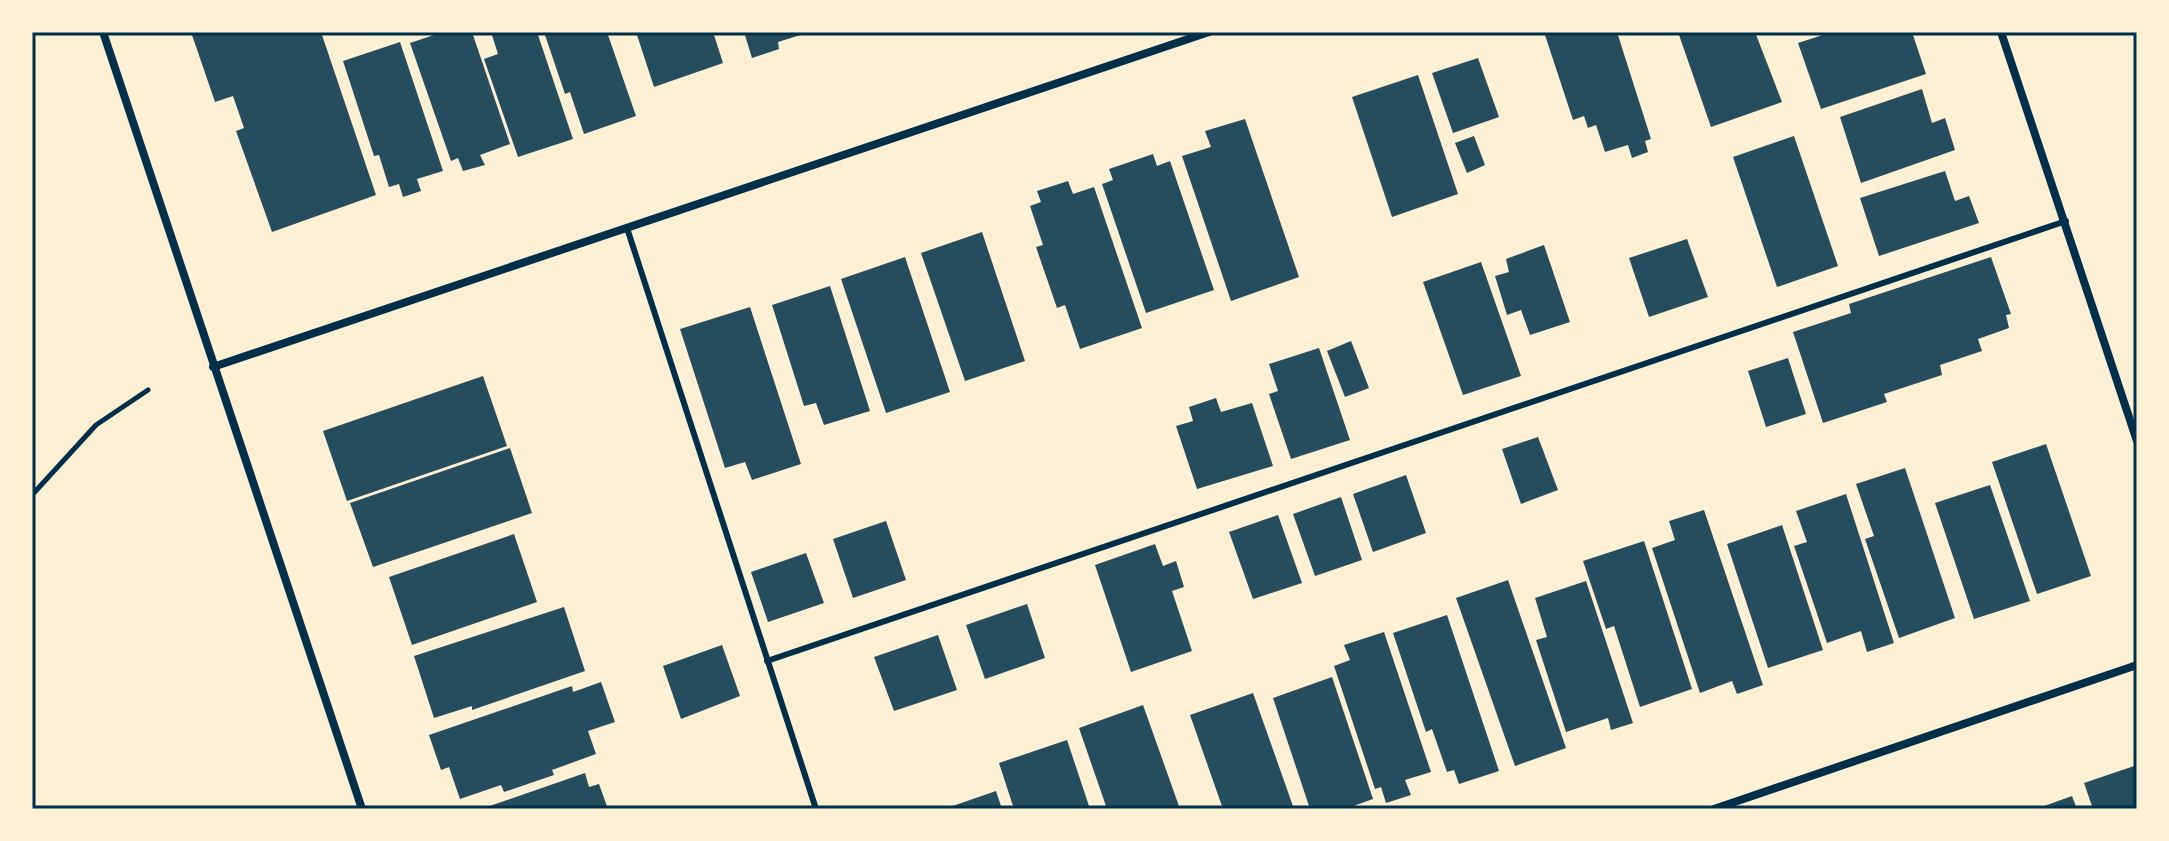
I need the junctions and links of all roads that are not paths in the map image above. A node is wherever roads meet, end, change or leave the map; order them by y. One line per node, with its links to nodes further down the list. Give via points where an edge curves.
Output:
1 (103, 32): 6 (street)
2 (1209, 32): 5 (street)
3 (2001, 32): 4 (street)
4 (2066, 221): 7 (street); 8 (lane)
5 (627, 228): 6 (street); 8 (lane)
6 (213, 367): 10 (street)
7 (2137, 441)
8 (767, 661): 11 (lane)
9 (2137, 665): 12 (street)
10 (362, 809)
11 (816, 809)
12 (1714, 809)

